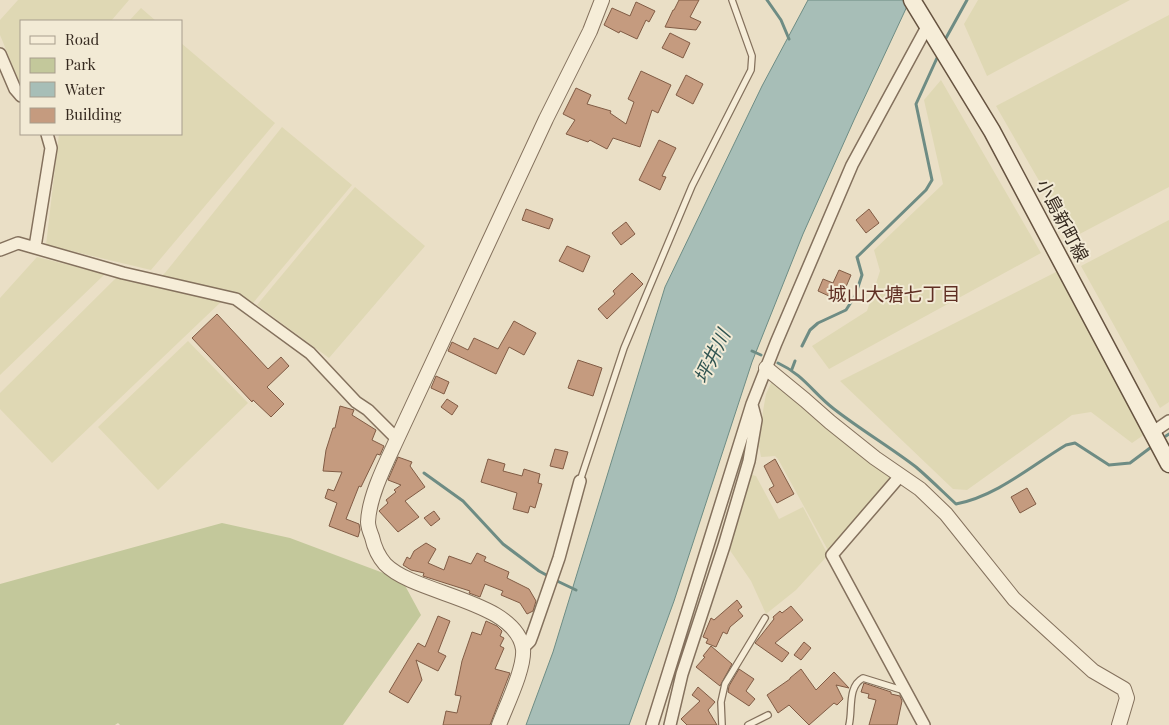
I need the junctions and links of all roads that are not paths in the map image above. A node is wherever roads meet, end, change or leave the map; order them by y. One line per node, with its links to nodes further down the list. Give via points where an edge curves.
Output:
1 (602, 0): 14 (street)
2 (732, 0): 17 (lane, via 752,56 751,70 692,186 624,348)
3 (912, 0): 4 (main road, 小島新町線)
4 (926, 23): 10 (street, via 852,165); 13 (main road, 小島新町線, via 992,131)
5 (0, 54): 6 (street)
6 (20, 95)
7 (47, 135): 8 (street, via 50,148)
8 (36, 247): 9 (street, via 18,243); 14 (street, via 123,273 236,298 310,353)
9 (0, 250)
10 (766, 368): 11 (street); 16 (street)
11 (752, 404): 23 (street); 24 (street, via 756,420 749,461 682,674)
12 (1169, 421): 13 (street)
13 (1153, 432): 15 (main road, 小島新町線)
14 (397, 440): 19 (street, via 375,489 368,523 375,549 384,564 422,585 493,612 518,636)
15 (1169, 464)
16 (900, 476): 20 (street, via 832,555); 29 (street, via 920,489 946,514 1014,599 1093,671 1124,689 1127,698)
17 (580, 481): 19 (street, via 548,590 530,641)
18 (765, 618): 25 (lane, via 726,684 721,702)
19 (523, 648): 22 (street, via 522,663)
20 (906, 691): 27 (lane, via 863,678 853,688); 28 (street)
21 (768, 715): 26 (lane)
22 (499, 725)
23 (652, 725)
24 (670, 725)
25 (722, 725)
26 (748, 725)
27 (849, 725)
28 (924, 725)
29 (1119, 725)

